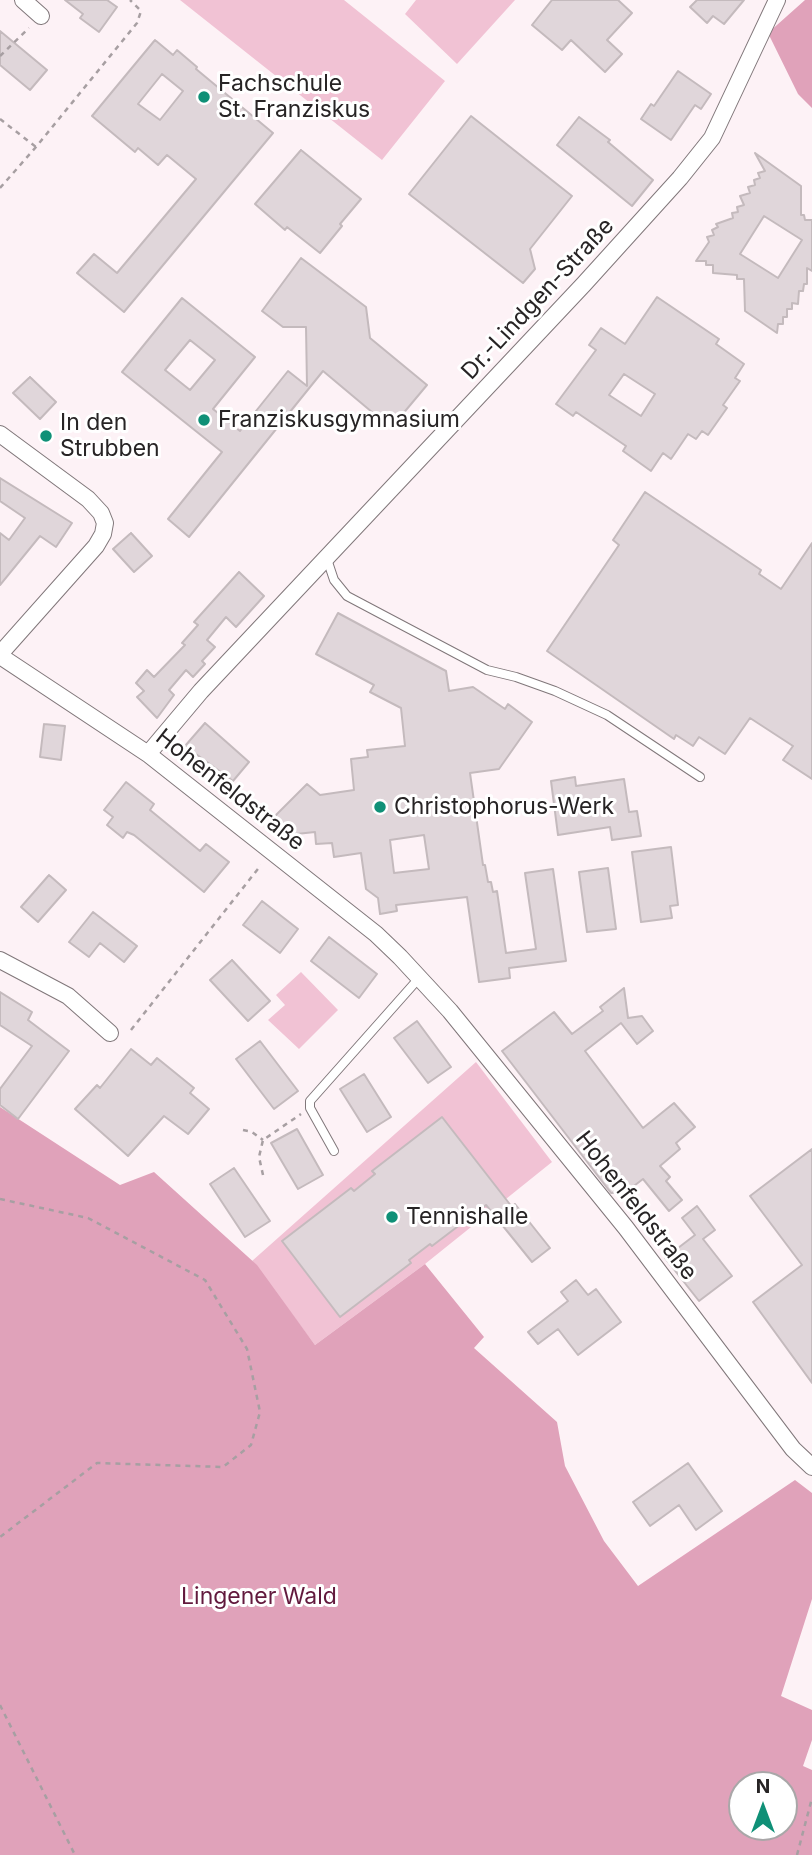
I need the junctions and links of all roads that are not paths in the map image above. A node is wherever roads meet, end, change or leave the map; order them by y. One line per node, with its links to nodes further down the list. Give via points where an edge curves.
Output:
1 (23, 0): 3 (street)
2 (777, 0): 5 (street, Dr.-Lindgen-Straße, via 712,138 680,178)
3 (41, 16)
4 (0, 434): 6 (street, via 88,499 102,513 104,523 96,546)
5 (327, 559): 7 (street, Dr.-Lindgen-Straße, via 201,691); 8 (lane, via 334,580 347,597 487,670 555,691 607,715)
6 (0, 655): 7 (street, Hohenfeldstraße)
7 (148, 754): 10 (street, Hohenfeldstraße, via 376,934)
8 (700, 777)
9 (0, 960): 11 (street, via 68,996)
10 (420, 977): 12 (lane, via 314,1094 310,1108); 13 (street, Hohenfeldstraße, via 626,1228 793,1449)
11 (110, 1033)
12 (334, 1151)
13 (812, 1467)

